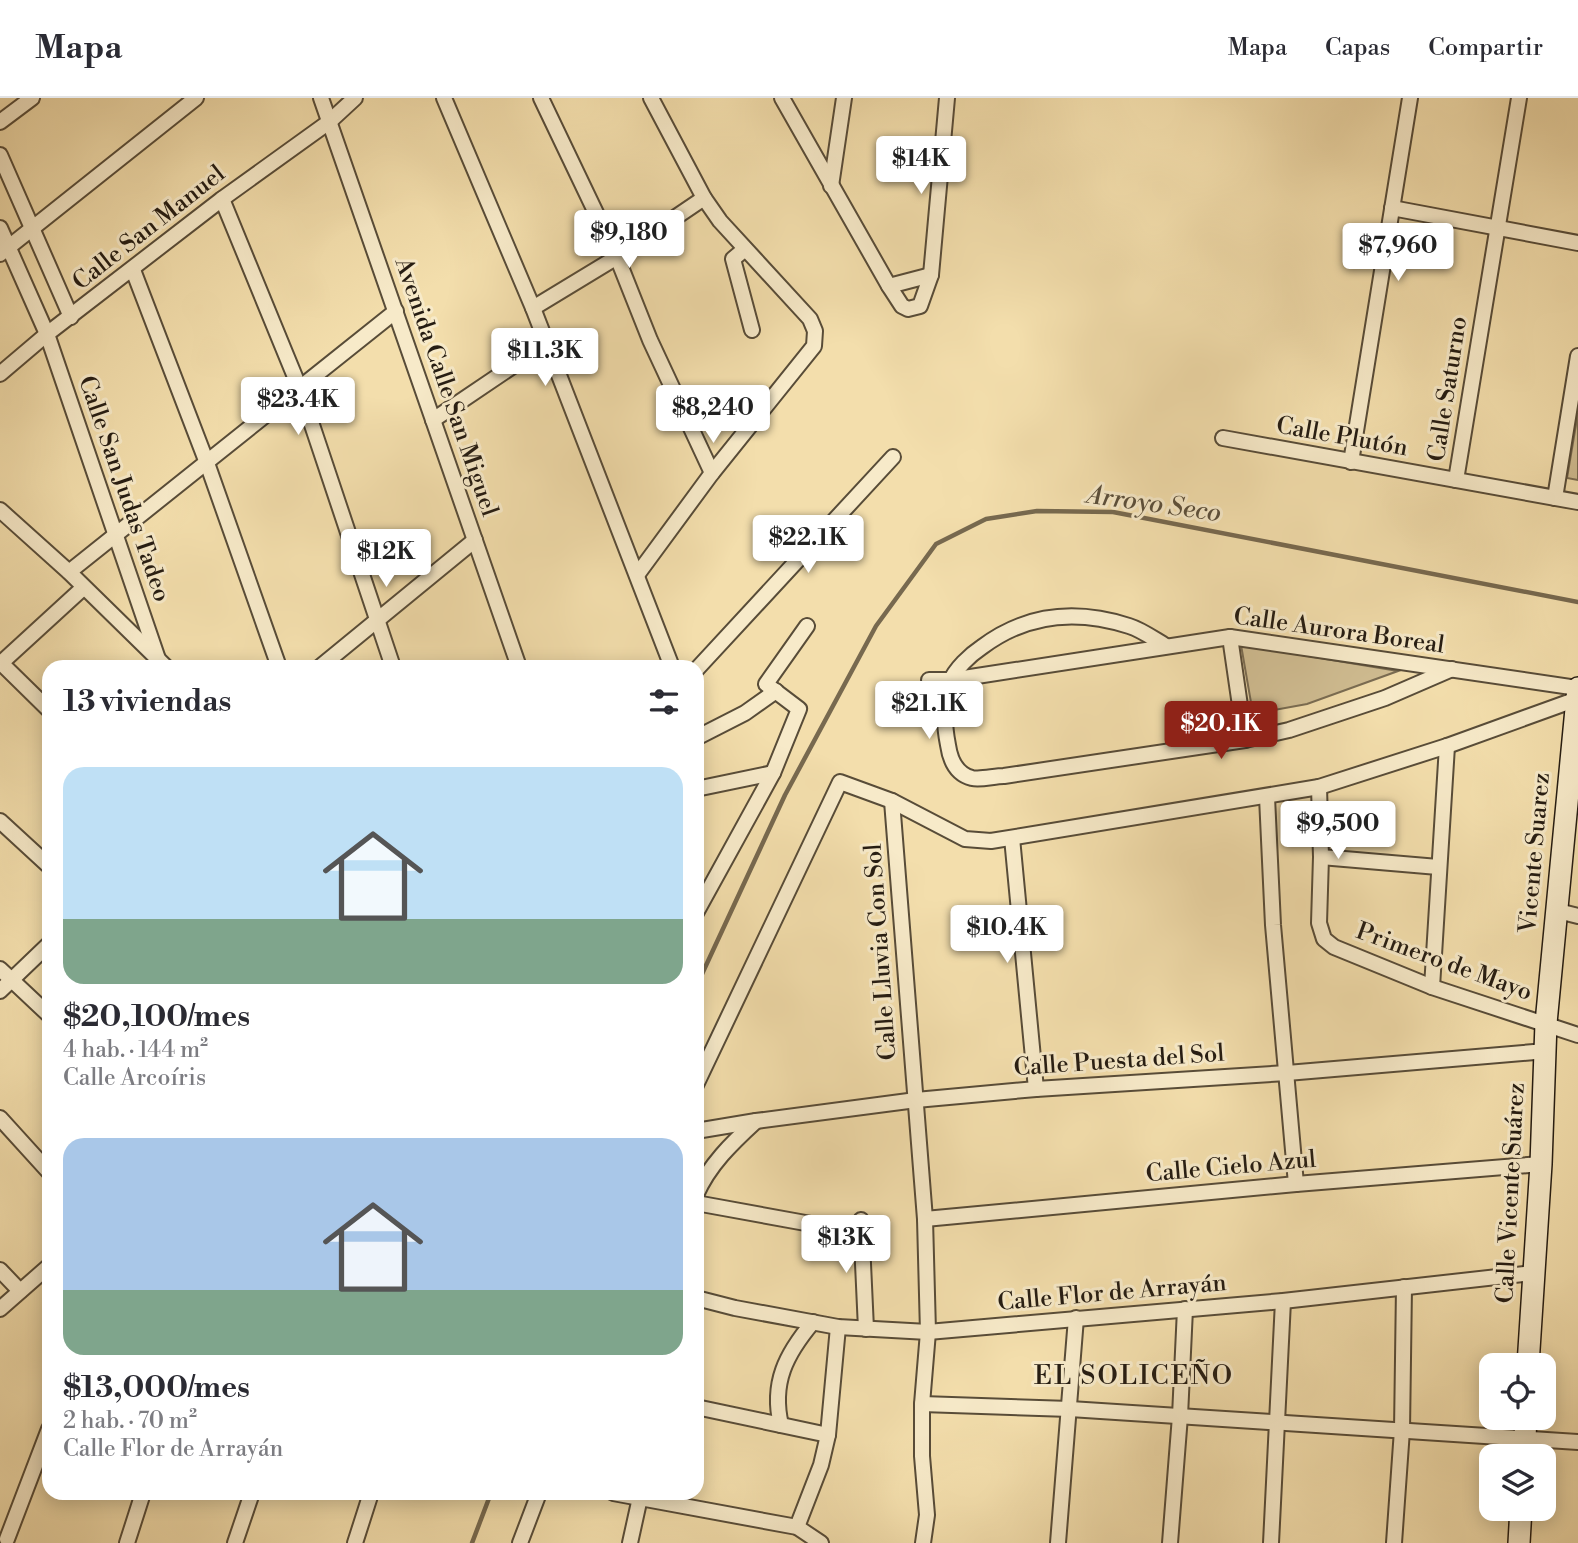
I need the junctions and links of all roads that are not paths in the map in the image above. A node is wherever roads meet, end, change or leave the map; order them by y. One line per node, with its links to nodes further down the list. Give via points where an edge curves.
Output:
1 (32, 98): 14 (street)
2 (195, 98): 21 (street)
3 (321, 98): 13 (street, Avenida Calle San Miguel)
4 (355, 98): 13 (street, Calle San Manuel)
5 (444, 98): 30 (street)
6 (541, 98): 26 (street)
7 (651, 98): 17 (street)
8 (782, 98): 16 (street)
9 (844, 98): 16 (street)
10 (947, 98): 28 (street)
11 (1410, 98): 19 (street)
12 (1519, 98): 22 (street, Calle Saturno)
13 (330, 121): 18 (street, Calle San Manuel); 31 (street, Avenida Calle San Miguel)
14 (0, 122)
15 (0, 155): 21 (street)
16 (831, 186): 29 (street)
17 (704, 198): 24 (street); 26 (street)
18 (222, 199): 27 (street, Calle San Manuel); 38 (street)
19 (1392, 208): 22 (street); 42 (street)
20 (0, 228): 25 (street, Calle San Judas Tadeo)
21 (32, 228): 25 (street); 32 (street)
22 (1497, 228): 23 (street); 45 (street, Calle Saturno)
23 (1578, 243)
24 (745, 249): 33 (street, via 733,259); 44 (street, via 810,319 814,346)
25 (4, 251): 34 (street, Calle San Judas Tadeo)
26 (617, 257): 30 (street); 44 (street)
27 (133, 270): 32 (street, Calle San Manuel); 43 (street)
28 (931, 275): 29 (street); 29 (street, via 923,301 915,308 902,306)
29 (889, 286)
30 (533, 308): 35 (street)
31 (396, 311): 38 (street); 39 (street, Avenida Calle San Miguel)
32 (71, 317): 34 (street, Calle San Manuel)
33 (752, 330)
34 (47, 334): 37 (street, Calle San Manuel); 49 (street, Calle San Judas Tadeo)
35 (547, 344): 39 (street); 52 (street)
36 (1578, 356): 46 (street)
37 (0, 374)
38 (300, 389): 43 (street); 54 (street)
39 (433, 420): 50 (street, Avenida Calle San Miguel)
40 (1223, 438): 42 (street, Calle Plutón)
41 (893, 457): 65 (street)
42 (1351, 461): 45 (street, Calle Plutón)
43 (207, 463): 49 (street); 60 (street)
44 (712, 473): 52 (street)
45 (1456, 480): 46 (street, Calle Plutón)
46 (1555, 498): 47 (street, Calle Plutón)
47 (1578, 502)
48 (0, 510): 51 (street)
49 (117, 535): 51 (street); 59 (street, Calle San Judas Tadeo)
50 (475, 540): 54 (street); 63 (street, Avenida Calle San Miguel)
51 (69, 572): 53 (street)
52 (637, 575): 64 (street)
53 (83, 588): 58 (street); 66 (street)
54 (376, 620): 61 (street); 62 (street)
55 (807, 626): 70 (street)
56 (1230, 637): 57 (street, Calle Aurora Boreal); 67 (street, Calle Aurora Boreal); 74 (street)
57 (1166, 646): 69 (street, Calle Aurora Boreal); 69 (street, via 1131,626 1106,620 1060,617 1025,622 970,655)
58 (159, 660)
59 (161, 660)
60 (277, 660)
61 (328, 660)
62 (390, 660)
63 (517, 660)
64 (669, 660)
65 (704, 661)
66 (0, 663): 72 (street)
67 (1452, 669): 71 (street, Calle Aurora Boreal); 74 (street, via 1324,719)
68 (929, 680): 69 (street, Calle Aurora Boreal)
69 (951, 680): 74 (street, via 944,727 951,760 972,778)
70 (771, 687): 73 (street, via 745,713); 76 (street, via 799,709)
71 (1578, 692): 75 (street); 77 (street, Vicente Suarez)
72 (42, 703)
73 (704, 734)
74 (1245, 740)
75 (1447, 746): 79 (street); 86 (street)
76 (774, 773): 78 (street); 87 (street)
77 (1573, 780): 88 (street, Vicente Suarez)
78 (704, 787)
79 (1318, 787): 80 (street); 84 (street)
80 (1267, 797): 83 (street); 99 (street)
81 (892, 801): 83 (street, via 965,839); 98 (street, via 840,782); 101 (street, Calle Lluvia Con Sol)
82 (0, 821): 85 (street)
83 (1012, 838): 100 (street)
84 (1321, 857): 86 (street); 92 (street, Primero de Mayo, via 1320,932 1324,939)
85 (42, 860)
86 (1438, 867): 92 (street)
87 (704, 899)
88 (1568, 914): 95 (street, Vicente Suarez)
89 (42, 951): 91 (street)
90 (0, 969): 91 (street)
91 (11, 980): 93 (street); 94 (street)
92 (1432, 987): 95 (street, Primero de Mayo)
93 (0, 990)
94 (42, 1009)
95 (1546, 1023): 96 (street, Primero de Mayo); 97 (street, Calle Vicente Suárez)
96 (1578, 1035)
97 (1546, 1051): 99 (street, Calle Puesta del Sol); 106 (street, Calle Vicente Suárez)
98 (704, 1068)
99 (1287, 1073): 100 (street, Calle Puesta del Sol); 108 (street)
100 (1036, 1089): 101 (street, Calle Puesta del Sol)
101 (916, 1100): 103 (street, Calle Puesta del Sol); 110 (street)
102 (0, 1118): 105 (street)
103 (755, 1121): 104 (street, Calle Puesta del Sol); 107 (street, via 729,1145)
104 (704, 1130)
105 (42, 1164)
106 (1541, 1164): 108 (street, Calle Cielo Azul); 115 (street, Calle Vicente Suárez)
107 (704, 1181)
108 (1296, 1184): 110 (street, Calle Cielo Azul)
109 (704, 1204): 112 (street)
110 (925, 1219): 126 (street)
111 (861, 1220): 125 (street)
112 (822, 1226)
113 (0, 1270): 117 (street)
114 (42, 1272): 117 (street)
115 (1533, 1273): 116 (street, Calle Flor de Arrayán); 127 (street, Calle Vicente Suárez)
116 (1404, 1287): 119 (street, Calle Flor de Arrayán); 134 (street)
117 (20, 1291): 120 (street)
118 (704, 1300): 123 (street, Calle Flor de Arrayán)
119 (1283, 1301): 121 (street, Calle Flor de Arrayán); 132 (street)
120 (0, 1309)
121 (1185, 1309): 122 (street, Calle Flor de Arrayán); 131 (street)
122 (1076, 1318): 126 (street, Calle Flor de Arrayán); 130 (street)
123 (813, 1322): 124 (street, Calle Flor de Arrayán); 133 (street, via 792,1347 779,1381 776,1406)
124 (838, 1327): 125 (street, Calle Flor de Arrayán); 135 (street)
125 (866, 1329): 126 (street, Calle Flor de Arrayán)
126 (928, 1332): 128 (street)
127 (1529, 1353)
128 (922, 1404): 130 (street); 155 (street, via 927,1515)
129 (704, 1408): 133 (street)
130 (1070, 1409): 131 (street); 156 (street)
131 (1180, 1416): 132 (street); 157 (street)
132 (1276, 1424): 134 (street); 158 (street)
133 (781, 1425): 135 (street)
134 (1402, 1430): 137 (street); 159 (street)
135 (828, 1435): 147 (street)
136 (1578, 1442): 138 (street)
137 (1497, 1444)
138 (1556, 1444)
139 (42, 1447): 148 (street)
140 (141, 1500): 151 (street)
141 (249, 1500): 152 (street)
142 (369, 1500): 153 (street)
143 (537, 1500): 149 (street)
144 (639, 1500): 154 (street)
145 (660, 1500): 147 (street)
146 (1520, 1521): 160 (street)
147 (797, 1527): 150 (street)
148 (6, 1538)
149 (522, 1542)
150 (816, 1542)
151 (127, 1543)
152 (234, 1543)
153 (355, 1543)
154 (630, 1543)
155 (923, 1543)
156 (1058, 1543)
157 (1170, 1543)
158 (1271, 1543)
159 (1394, 1543)
160 (1519, 1543)

